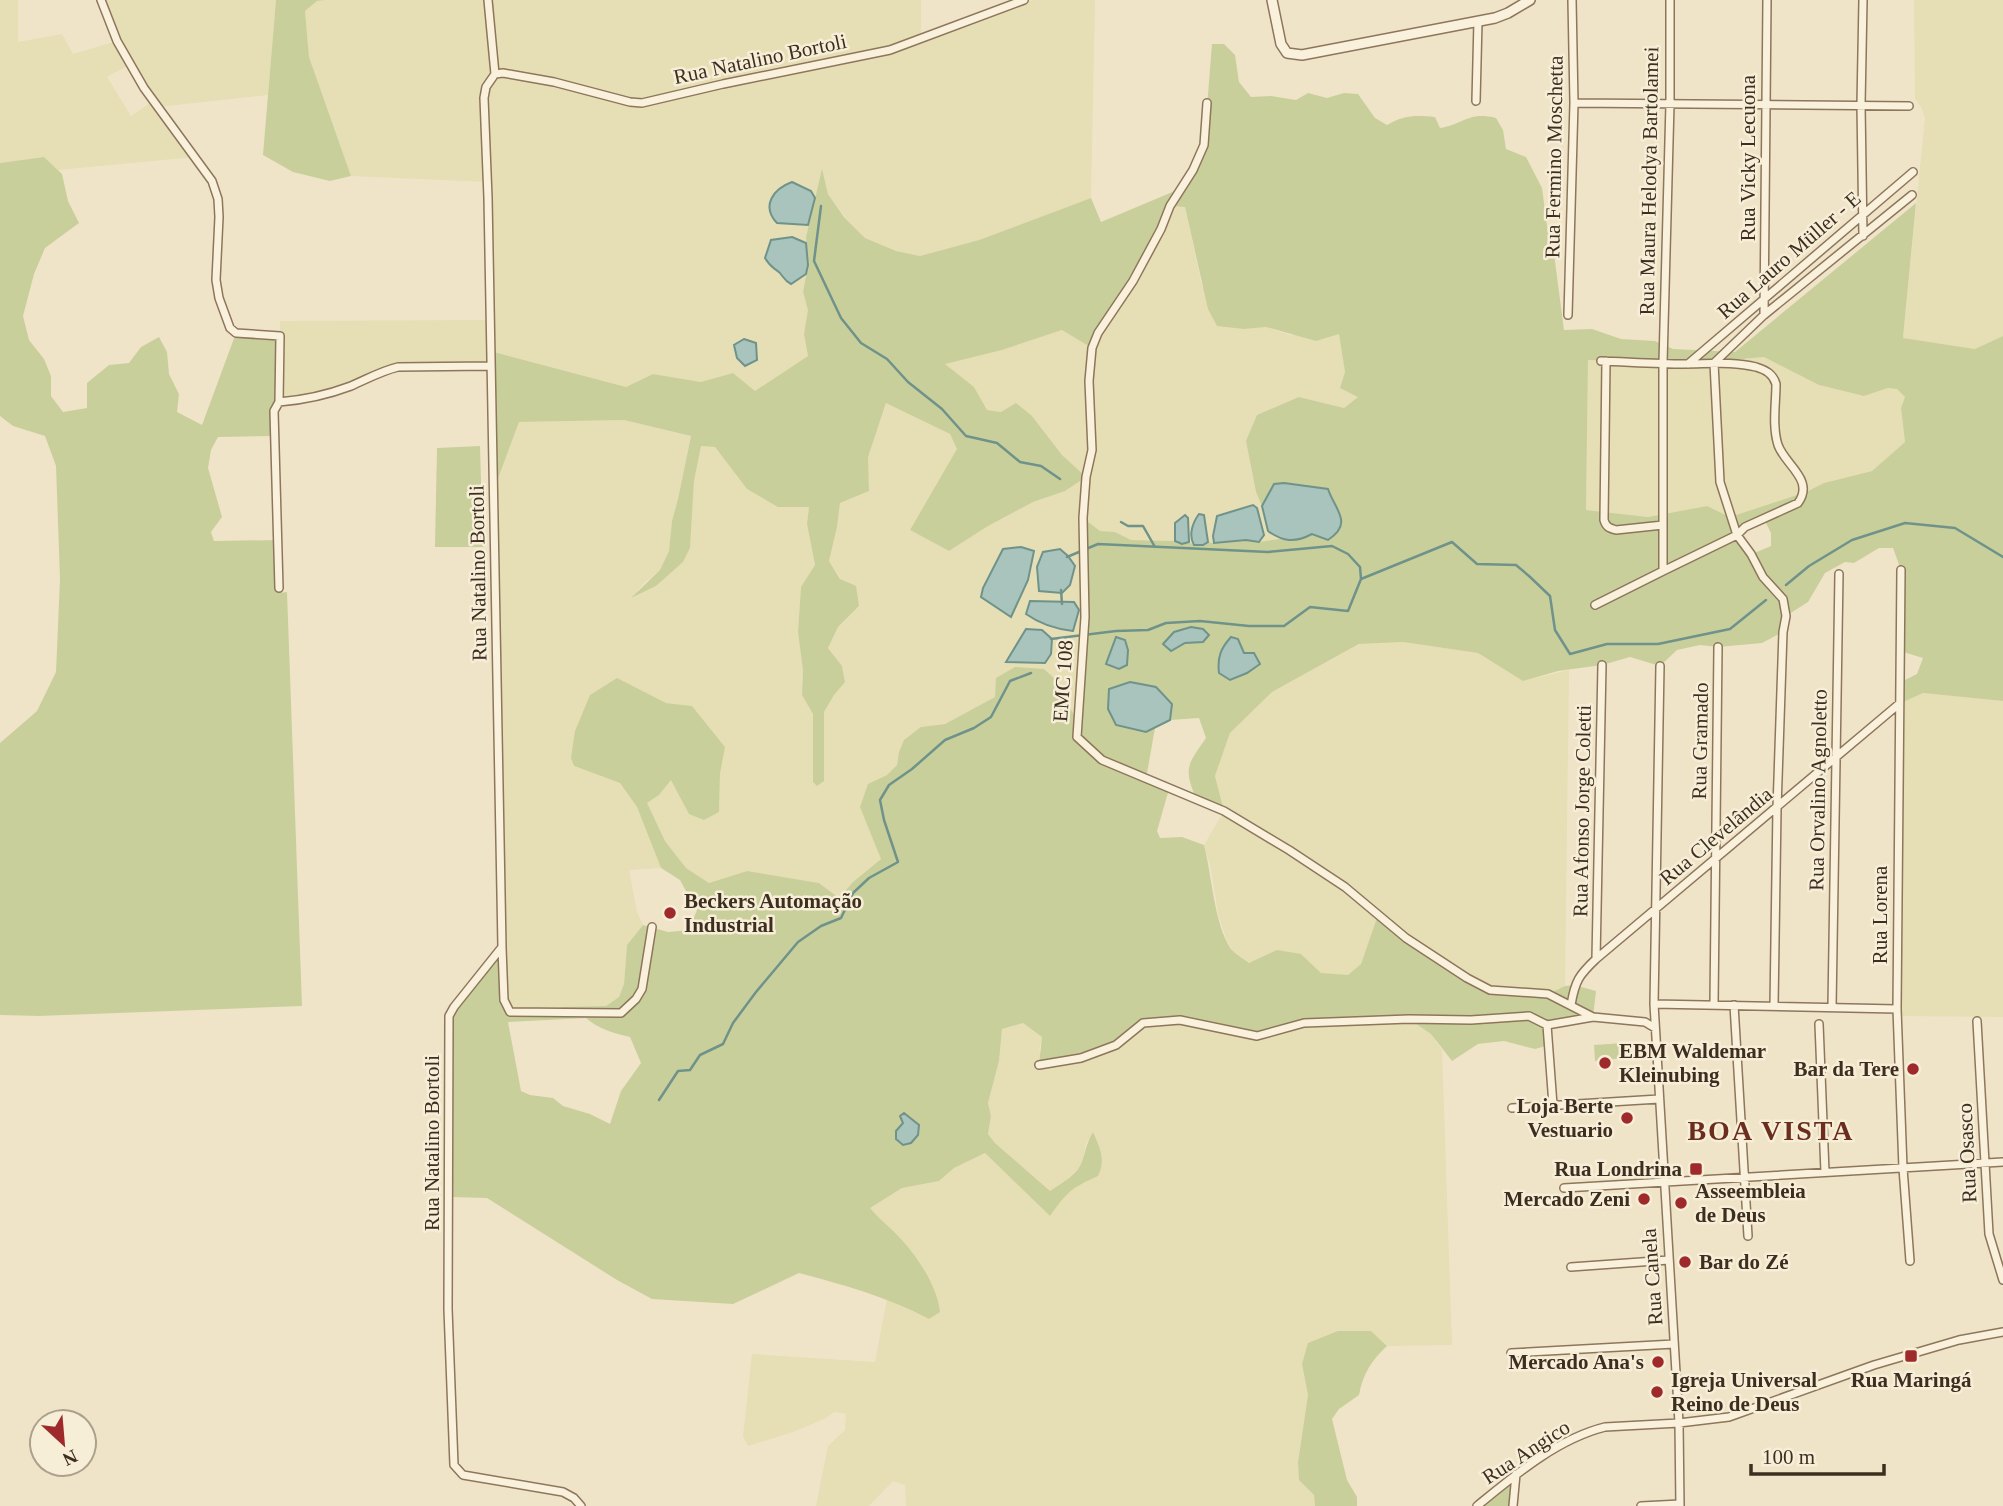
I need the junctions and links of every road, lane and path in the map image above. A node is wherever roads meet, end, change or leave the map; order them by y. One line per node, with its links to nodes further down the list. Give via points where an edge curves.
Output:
1 (101, 0): 30 (street, via 117,41 145,88 212,181 218,199 219,298 236,333 279,336)
2 (488, 0): 11 (street)
3 (1024, 0): 11 (street, Rua Natalino Bortoli, via 890,50 642,103 554,82)
4 (1272, 0): 10 (street, via 1281,44 1292,55)
5 (1530, 0): 10 (street, via 1508,13)
6 (1572, 0): 14 (street, Rua Fermino Moschetta)
7 (1670, 0): 15 (street, Rua Maura Helodya Bartolamei)
8 (1767, 0): 16 (street, Rua Vicky Lecuona)
9 (1863, 0): 17 (street)
10 (1478, 21): 12 (street)
11 (495, 74): 29 (street, Rua Natalino Bortoli, via 484,98)
12 (1476, 101)
13 (1207, 103): 51 (street, EMC 108, via 1204,145 1193,170 1092,348 1092,450 1083,519 1085,617 1077,737 1102,760 1224,811 1289,850 1467,978 1490,990 1548,994)
14 (1574, 103): 15 (street); 24 (street, Rua Fermino Moschetta)
15 (1670, 104): 16 (street); 26 (street, Rua Maura Helodya Bartolamei)
16 (1765, 104): 17 (street); 23 (street, Rua Vicky Lecuona)
17 (1861, 105): 18 (street); 21 (street)
18 (1909, 106)
19 (1913, 172): 21 (street, Rua Lauro Müller - E)
20 (1912, 195): 22 (street, Rua Lauro Müller - E)
21 (1863, 215): 22 (street); 23 (street, Rua Lauro Müller - E)
22 (1863, 236): 25 (street, Rua Lauro Müller - E)
23 (1765, 300): 25 (street, Rua Vicky Lecuona); 28 (street, Rua Lauro Müller - E)
24 (1568, 315)
25 (1764, 315): 27 (street, Rua Lauro Müller - E)
26 (1663, 363): 28 (street); 31 (street, Rua Maura Helodya Bartolamei); 31 (street, via 1604,361 1604,520 1616,530)
27 (1714, 363): 28 (street); 32 (street, via 1720,482); 32 (street, via 1754,367 1774,376 1779,447 1802,482 1803,496 1798,503 1745,527)
28 (1688, 364)
29 (491, 366): 30 (street, via 398,367 325,395); 47 (street, Rua Natalino Bortoli)
30 (279, 402): 36 (street, via 274,411)
31 (1663, 525): 34 (street, Rua Maura Helodya Bartolamei)
32 (1737, 536): 34 (street); 43 (street, via 1783,599 1786,616)
33 (1901, 570): 41 (street, Rua Lorena)
34 (1663, 571): 37 (street)
35 (1839, 574): 42 (street, Rua Orvalino Agnoletto)
36 (279, 589)
37 (1595, 605)
38 (1718, 647): 44 (street, Rua Gramado)
39 (1602, 665): 48 (street, Rua Afonso Jorge Coletti)
40 (1660, 666): 45 (street, Rua Canela)
41 (1899, 704): 42 (street, Rua Clevelândia); 55 (street, Rua Lorena)
42 (1836, 759): 43 (street, Rua Clevelândia); 54 (street, Rua Orvalino Agnoletto)
43 (1777, 808): 44 (street, Rua Clevelândia); 53 (street)
44 (1716, 859): 45 (street, Rua Clevelândia); 50 (street, Rua Gramado)
45 (1657, 908): 48 (street, Rua Clevelândia); 49 (street, Rua Canela)
46 (652, 927): 47 (street, via 642,989 621,1013 510,1013 504,1000)
47 (502, 947): 83 (street, Rua Natalino Bortoli, via 449,1016 448,1309 454,1465 463,1475 563,1492)
48 (1596, 959): 51 (street, Rua Clevelândia, via 1574,985)
49 (1654, 1004): 50 (street); 60 (street, Rua Canela)
50 (1714, 1004): 52 (street)
51 (1571, 1005): 56 (street, EMC 108)
52 (1734, 1005): 53 (street); 69 (street)
53 (1774, 1006): 54 (street)
54 (1832, 1007): 55 (street)
55 (1896, 1009): 67 (street, Rua Lorena)
56 (1594, 1017): 59 (street); 60 (street, via 1645,1022)
57 (1977, 1021): 66 (street, Rua Osasco)
58 (1819, 1024): 68 (street)
59 (1547, 1025): 61 (street, via 1529,1016 1304,1023 1257,1036 1180,1020 1143,1023 1116,1045 1080,1058); 63 (street)
60 (1655, 1028): 62 (street, Rua Canela)
61 (1039, 1065)
62 (1658, 1099): 63 (street); 70 (street, Rua Canela)
63 (1553, 1105): 64 (street)
64 (1512, 1108)
65 (2003, 1162): 66 (street)
66 (1985, 1163): 67 (street); 76 (street, Rua Osasco, via 1989,1234)
67 (1903, 1168): 68 (street); 74 (street, Rua Lorena)
68 (1825, 1172): 69 (street)
69 (1745, 1177): 70 (street); 72 (street)
70 (1664, 1183): 71 (street); 73 (street, Rua Canela)
71 (1564, 1188)
72 (1748, 1236)
73 (1669, 1261): 75 (street); 78 (street, Rua Canela)
74 (1910, 1261)
75 (1571, 1267)
76 (2003, 1280)
77 (2003, 1332): 80 (street, via 1874,1365 1730,1417)
78 (1674, 1344): 79 (street); 80 (street, Rua Canela)
79 (1511, 1353)
80 (1678, 1423): 81 (street, Rua Angico, via 1596,1429 1570,1439); 82 (street, Rua Canela)
81 (1516, 1474): 84 (street, Rua Angico); 85 (street)
82 (1680, 1505): 86 (street)
83 (581, 1506)
84 (1477, 1506)
85 (1513, 1506)
86 (1641, 1506)

